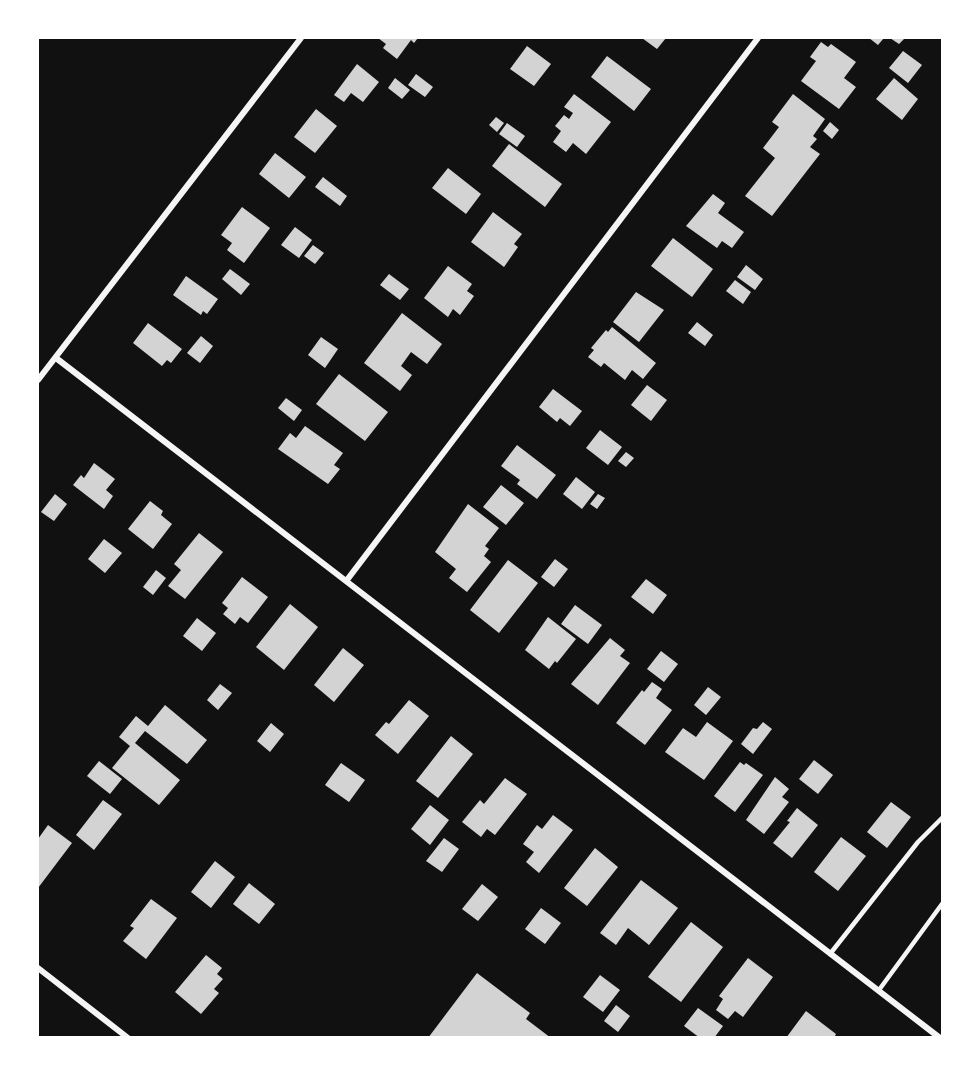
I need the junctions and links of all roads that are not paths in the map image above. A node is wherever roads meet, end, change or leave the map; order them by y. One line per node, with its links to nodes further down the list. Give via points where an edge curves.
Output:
1 (301, 38): 3 (street)
2 (758, 38): 5 (street)
3 (56, 358): 4 (street); 5 (street)
4 (38, 380)
5 (346, 580): 8 (street)
6 (942, 818): 8 (lane, via 918,842)
7 (942, 904): 10 (lane)
8 (830, 954): 10 (street)
9 (38, 968): 11 (street)
10 (879, 990): 12 (street)
11 (128, 1038)
12 (940, 1038)

